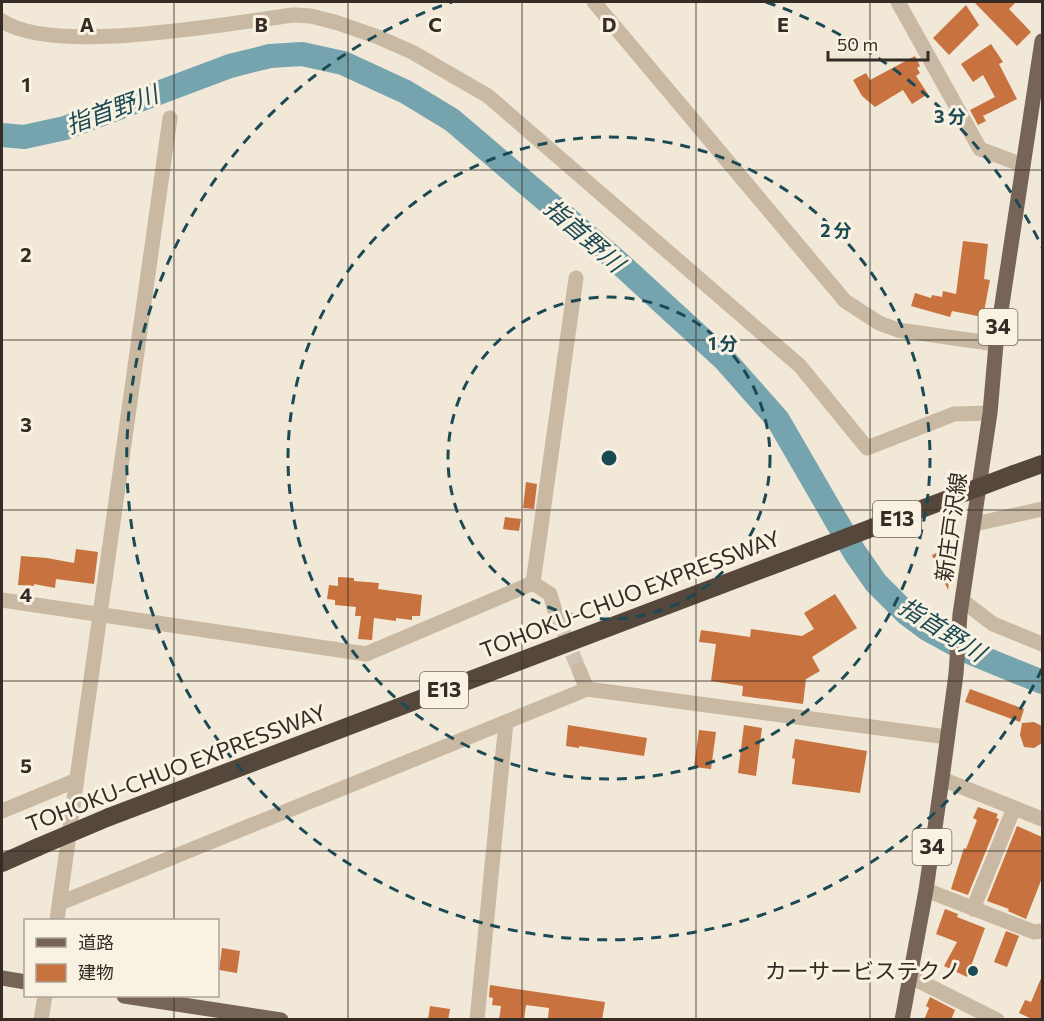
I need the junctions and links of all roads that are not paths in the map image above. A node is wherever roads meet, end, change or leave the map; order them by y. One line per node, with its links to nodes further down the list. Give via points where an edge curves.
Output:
1 (594, 2): 8 (street, via 845,302 879,324 898,330)
2 (898, 2): 6 (street, via 980,149)
3 (2, 21): 9 (street, via 32,33 69,38 294,15 338,23 378,37 488,96 800,366 867,448 954,414)
4 (1042, 42): 6 (main road, 新庄戸沢線 / 34)
5 (171, 118): 17 (street)
6 (1023, 165): 8 (main road, 新庄戸沢線 / 34)
7 (576, 278): 13 (street)
8 (996, 344): 9 (main road, 新庄戸沢線 / 34)
9 (990, 413): 12 (main road, 新庄戸沢線 / 34)
10 (1042, 464): 28 (highway, TOHOKU-CHUO EXPRESSWAY / E13, bridge, via 109,817)
11 (1042, 509): 12 (street)
12 (975, 524): 15 (main road, 新庄戸沢線 / 34)
13 (533, 583): 16 (street, via 550,594); 17 (street, via 366,654)
14 (2, 600): 17 (street)
15 (962, 607): 18 (street); 22 (main road, 新庄戸沢線 / 34)
16 (555, 611)
17 (100, 615): 24 (street)
18 (1042, 644)
19 (579, 670): 20 (street)
20 (587, 689): 21 (street); 22 (street)
21 (506, 722): 30 (street); 41 (street)
22 (947, 737): 23 (main road, 新庄戸沢線 / 34)
23 (942, 779): 25 (street); 29 (main road, 新庄戸沢線 / 34)
24 (77, 780): 26 (street); 30 (street)
25 (1014, 808): 27 (street); 31 (street)
26 (2, 811)
27 (1042, 819)
28 (2, 863)
29 (926, 890): 31 (street); 34 (main road, 新庄戸沢線 / 34)
30 (60, 903): 32 (street)
31 (974, 909): 33 (street, via 1034,932)
32 (57, 919)
33 (1042, 931)
34 (909, 976): 42 (main road, 新庄戸沢線 / 34); 43 (street)
35 (2, 978): 36 (main road)
36 (24, 981)
37 (45, 997): 39 (street)
38 (131, 997): 40 (main road)
39 (41, 1020)
40 (281, 1020)
41 (477, 1020)
42 (902, 1020)
43 (997, 1020)

